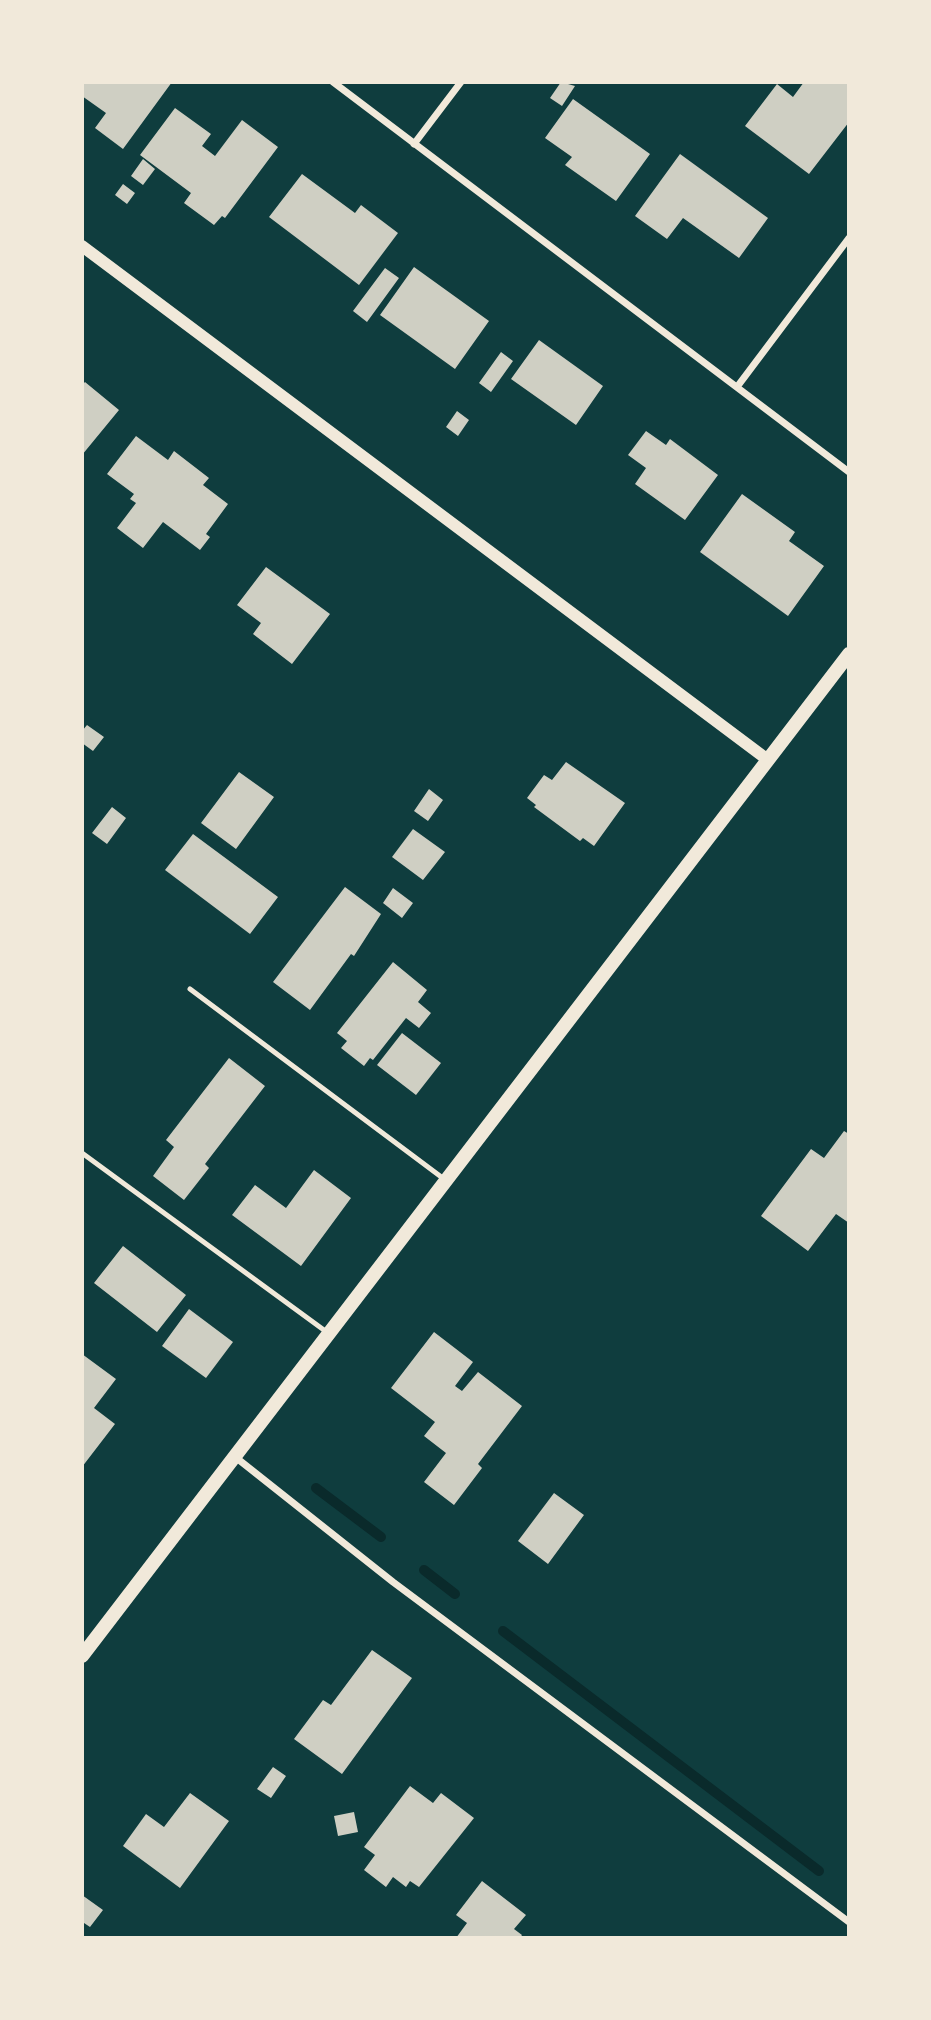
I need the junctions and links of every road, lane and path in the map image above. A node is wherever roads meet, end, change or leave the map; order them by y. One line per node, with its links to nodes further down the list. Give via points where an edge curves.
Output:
1 (333, 82): 3 (street)
2 (461, 82): 3 (street)
3 (414, 144): 6 (street)
4 (849, 238): 6 (street)
5 (82, 246): 9 (street)
6 (737, 387): 7 (street)
7 (849, 472)
8 (849, 654): 9 (main road)
9 (768, 760): 12 (main road)
10 (190, 989): 12 (lane)
11 (82, 1153): 13 (lane)
12 (446, 1181): 13 (main road)
13 (328, 1333): 14 (main road)
14 (234, 1456): 15 (main road); 16 (street, via 393,1582)
15 (82, 1656)
16 (849, 1922)

